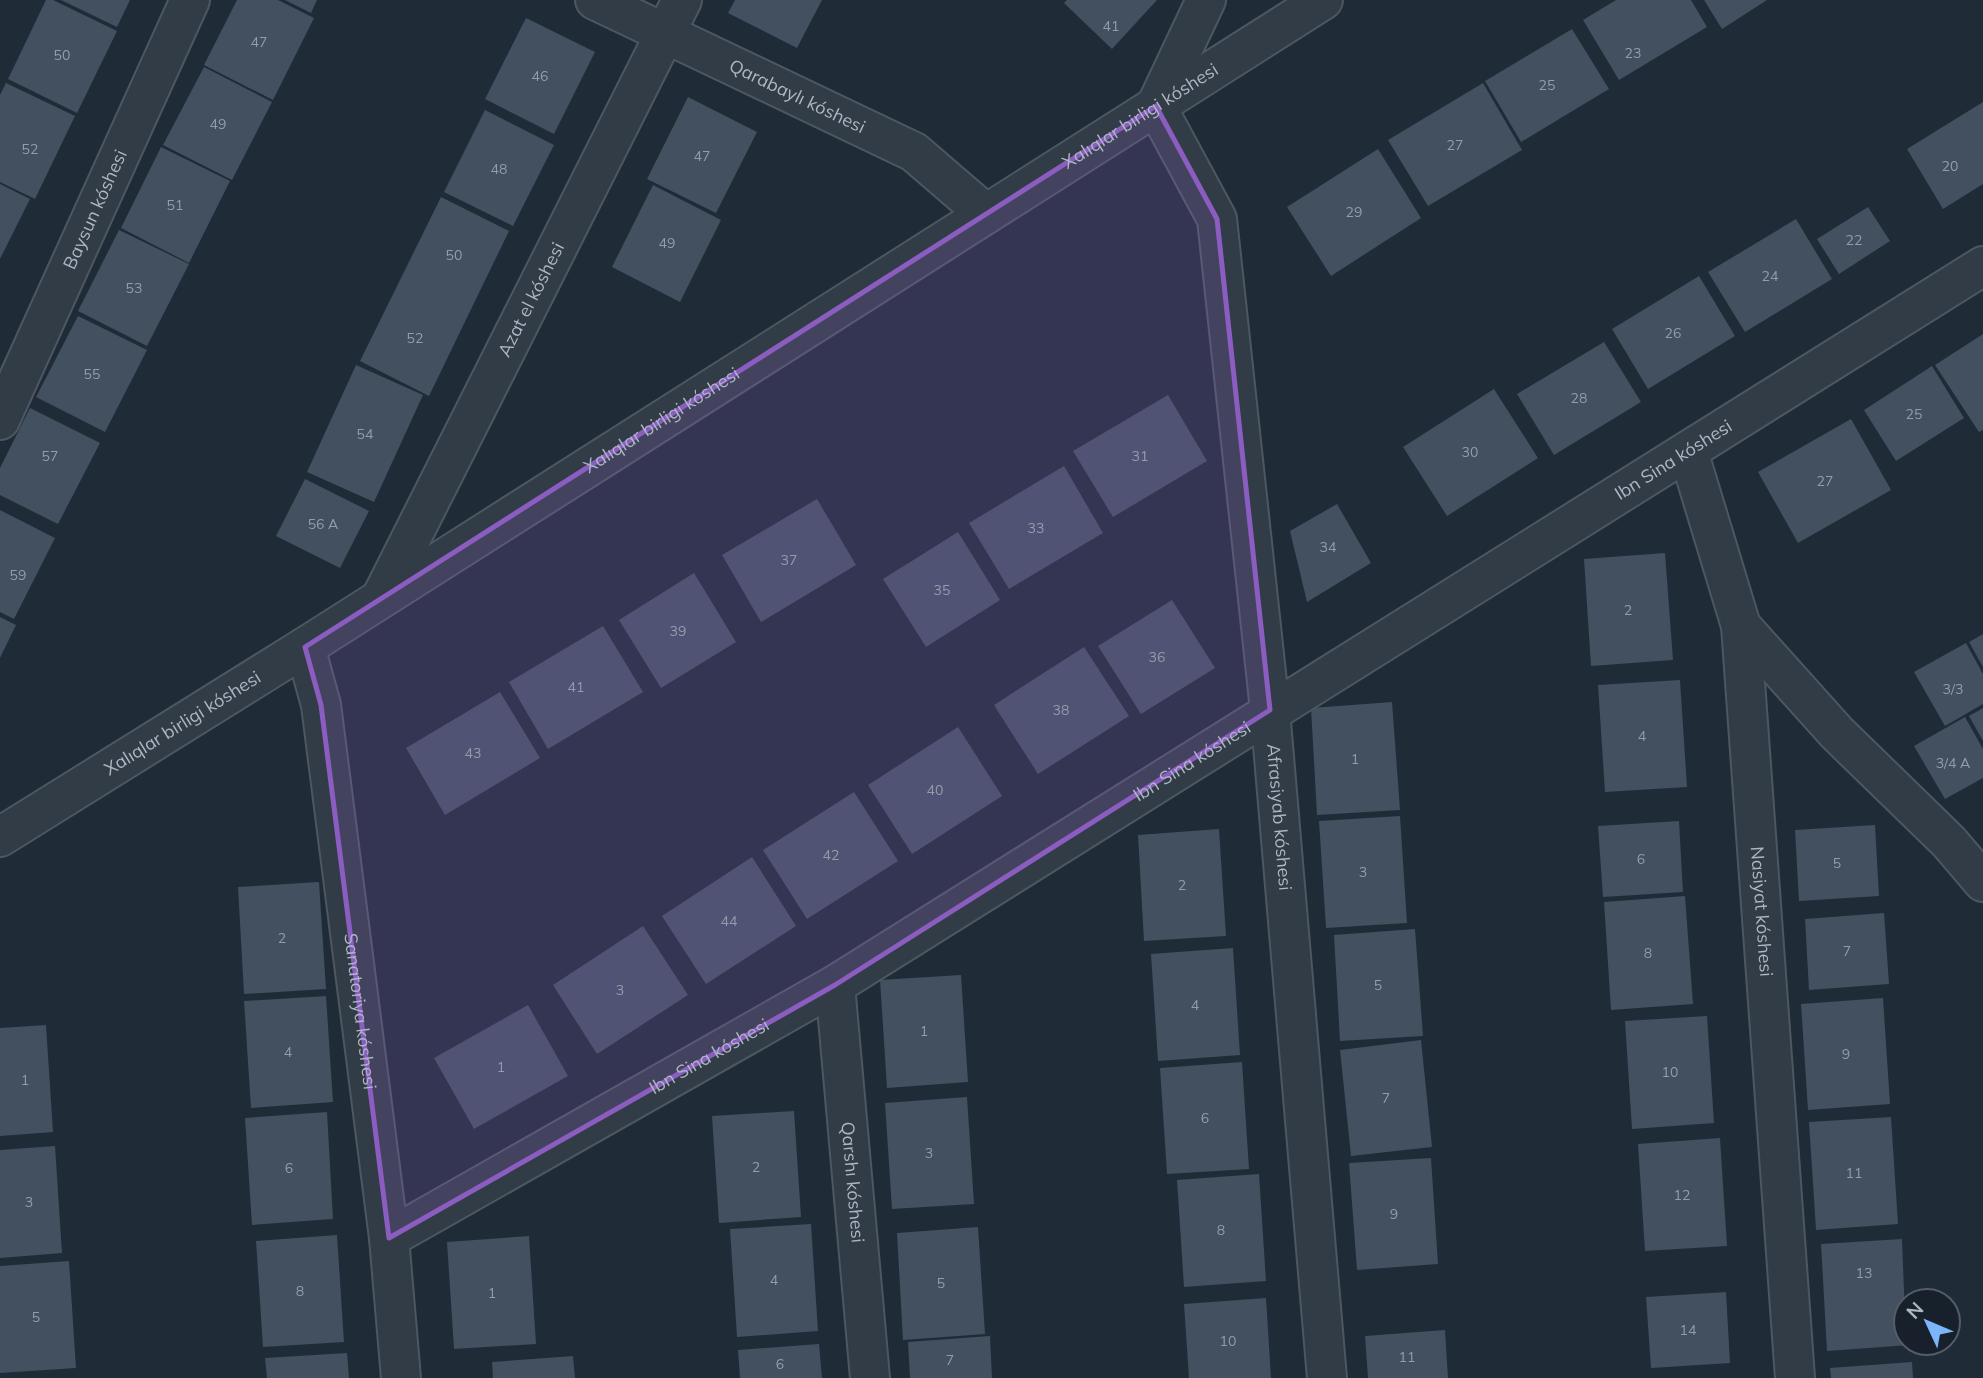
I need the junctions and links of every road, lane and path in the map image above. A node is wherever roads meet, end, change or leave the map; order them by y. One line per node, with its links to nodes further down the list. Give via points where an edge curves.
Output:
1 (190, 0): 10 (street, Baysun kóshesi)
2 (595, 0): 6 (street, Qarabaylı kóshesi)
3 (682, 0): 6 (street, Azat el kóshesi)
4 (1206, 0): 7 (street)
5 (1323, 0): 7 (street, Xalıqlar birligi kóshesi)
6 (665, 34): 8 (street, Qarabaylı kóshesi, via 914,152); 12 (street, Azat el kóshesi)
7 (1156, 106): 8 (street, Xalıqlar birligi kóshesi); 15 (street, Afrasiyab kóshesi, via 1217,219)
8 (986, 214): 12 (street, Xalıqlar birligi kóshesi)
9 (1983, 266): 11 (street, Ibn Sina kóshesi)
10 (0, 420)
11 (1688, 451): 13 (street, Nasiyat kóshesi); 15 (street, Ibn Sina kóshesi)
12 (381, 598): 14 (street, Xalıqlar birligi kóshesi)
13 (1741, 626): 17 (street, via 1837,733 1949,842); 23 (street, Nasiyat kóshesi)
14 (305, 647): 16 (street, Xalıqlar birligi kóshesi); 19 (street, Sanatoriya kóshesi, via 321,705)
15 (1270, 710): 18 (street, Ibn Sina kóshesi); 22 (street, Afrasiyab kóshesi)
16 (0, 837)
17 (1983, 882)
18 (835, 985): 19 (street, Ibn Sina kóshesi); 21 (street, Qarshı kóshesi)
19 (389, 1238): 20 (street, Sanatoriya kóshesi)
20 (401, 1378)
21 (870, 1378)
22 (1327, 1378)
23 (1795, 1378)

